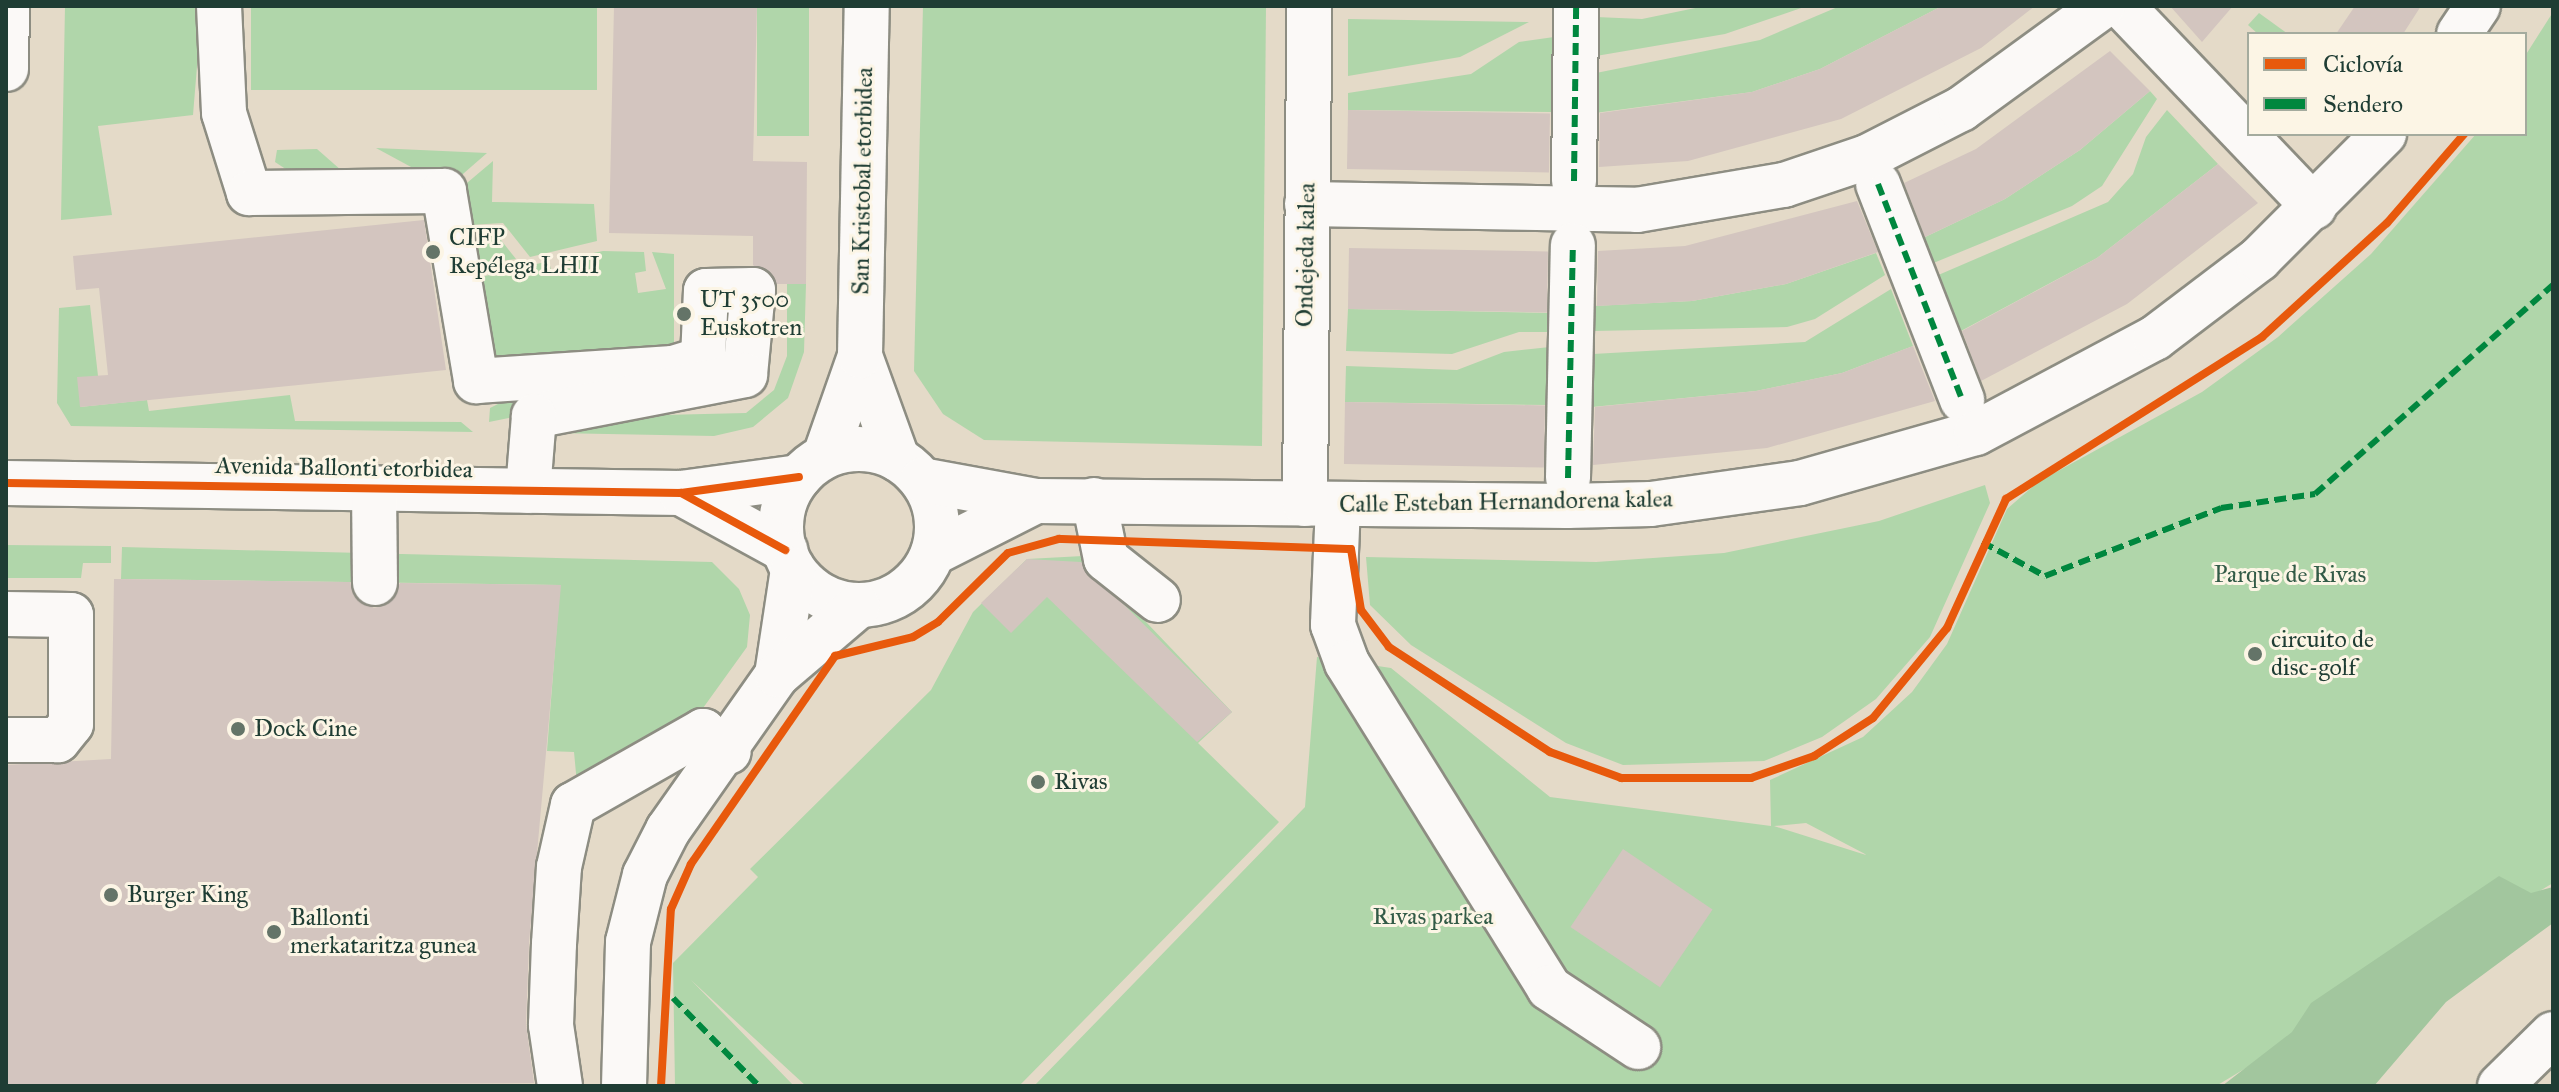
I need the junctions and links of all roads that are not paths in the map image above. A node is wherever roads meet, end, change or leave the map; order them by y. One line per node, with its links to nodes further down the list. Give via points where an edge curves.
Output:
1 (7, 6): 10 (street)
2 (219, 6): 24 (street, via 224,113 249,193 444,191 476,381 673,377 534,416)
3 (867, 6): 17 (street, San Kristobal etorbidea)
4 (1309, 6): 14 (street, Ondejeda kalea)
5 (1576, 6): 12 (street)
6 (2103, 6): 14 (street, via 1961,109 1867,157 1784,185 1637,210)
7 (2122, 6): 15 (street)
8 (2478, 6): 9 (street)
9 (2460, 32)
10 (6, 69)
11 (2382, 136): 15 (street, Calle Esteban Hernandorena kalea)
12 (1574, 181)
13 (1878, 184): 18 (street)
14 (1307, 204): 28 (street, Ondejeda kalea)
15 (2314, 207): 28 (street, Calle Esteban Hernandorena kalea, via 2155,338 1976,433 1886,462 1651,504)
16 (1573, 245): 21 (street)
17 (860, 356): 19 (street, San Kristobal etorbidea); 20 (street, San Kristobal etorbidea)
18 (1962, 400)
19 (812, 467): 20 (street, via 873,450); 25 (street, Avenida Ballonti etorbidea); 30 (street, via 786,499)
20 (910, 469): 27 (street); 29 (street, via 934,503)
21 (1568, 478)
22 (6, 483): 23 (street, Avenida Ballonti etorbidea)
23 (374, 489): 24 (street, Avenida Ballonti etorbidea); 31 (street)
24 (528, 491): 25 (street, Avenida Ballonti etorbidea)
25 (681, 493): 30 (street, Avenida Ballonti etorbidea)
26 (1094, 500): 27 (street, Calle Esteban Hernandorena kalea); 28 (street, Calle Esteban Hernandorena kalea); 32 (street, via 1106,559)
27 (1036, 501): 29 (street)
28 (1322, 504): 39 (street, Ondejeda kalea, via 1333,625 1347,663 1549,988)
29 (933, 553): 33 (street, via 904,591)
30 (789, 560): 33 (street, via 821,596); 35 (street)
31 (375, 583)
32 (1158, 600)
33 (858, 606): 35 (street)
34 (6, 614): 36 (street, via 71,615 71,724 58,740)
35 (777, 675): 37 (street)
36 (6, 740)
37 (729, 752): 40 (street, via 703,731 573,805 559,867); 41 (street, via 668,830 638,897 628,942)
38 (2553, 1034): 42 (street)
39 (1638, 1047)
40 (543, 1085)
41 (624, 1086)
42 (2500, 1086)

